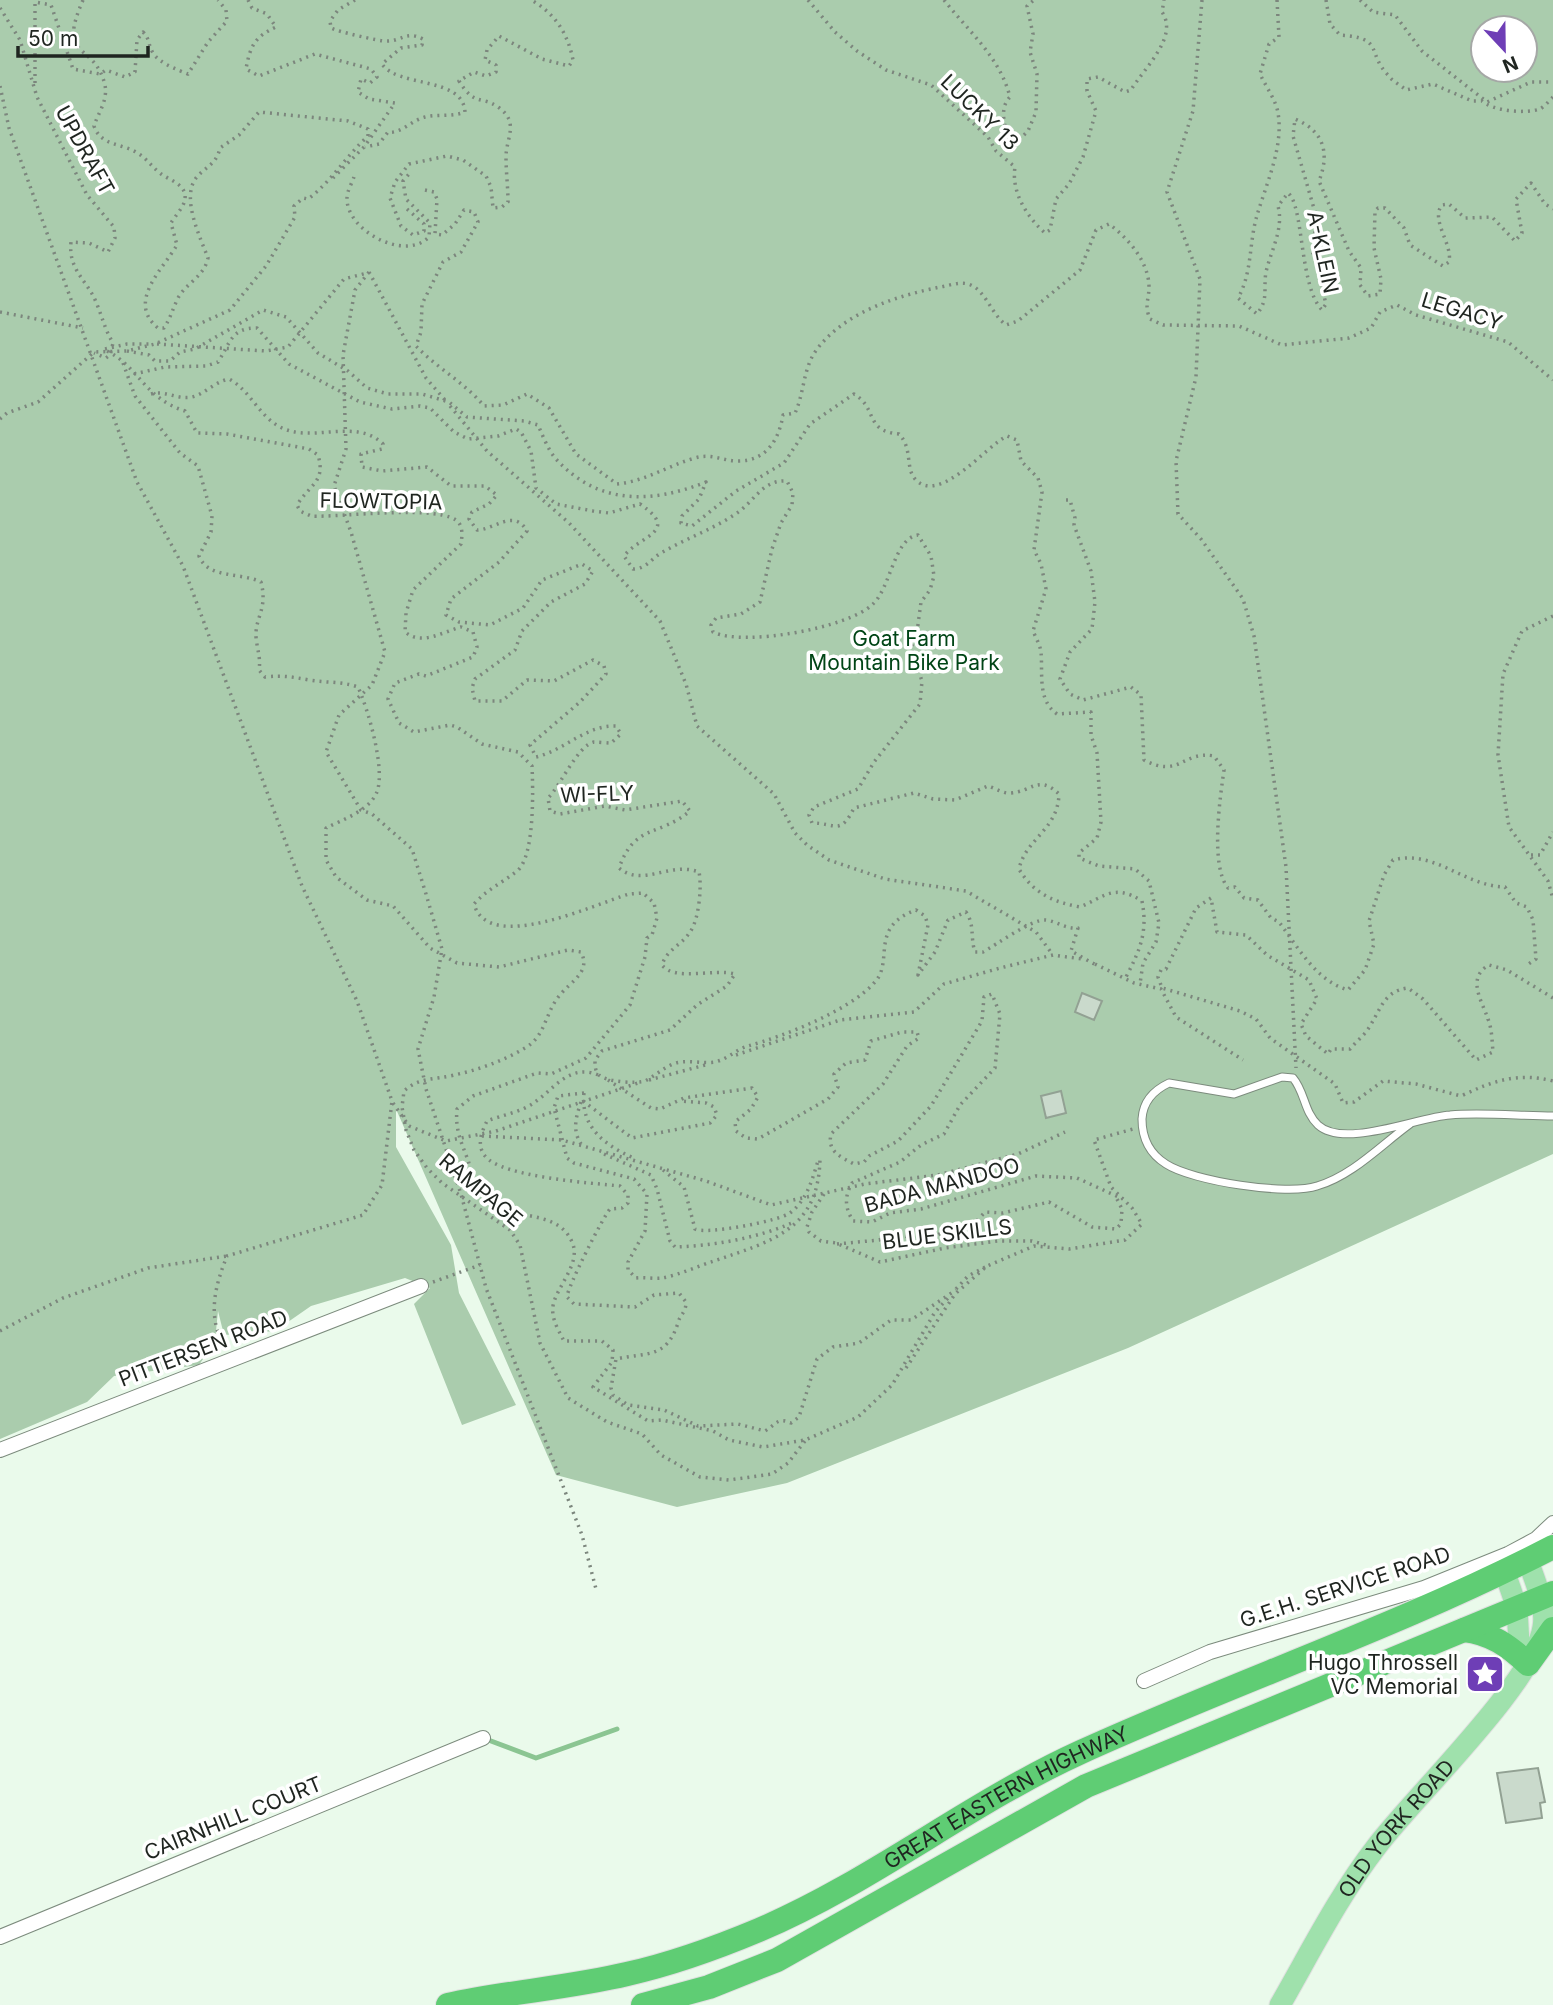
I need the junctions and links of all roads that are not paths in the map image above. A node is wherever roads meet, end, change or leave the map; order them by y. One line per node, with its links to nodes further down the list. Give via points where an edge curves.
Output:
1 (1553, 1116): 2 (lane, via 1452,1114)
2 (1410, 1124): 2 (lane, via 1342,1134 1319,1126 1307,1110 1302,1089 1293,1078 1282,1077 1223,1094 1169,1083 1149,1098 1142,1128 1146,1142 1167,1165 1259,1188 1300,1190 1336,1179)
3 (422, 1286): 4 (street, PITTERSEN ROAD)
4 (0, 1450)
5 (1553, 1523): 13 (street, G.E.H. SERVICE ROAD, via 1536,1539 1508,1554 1424,1588 1210,1652)
6 (1553, 1548): 7 (highway, GREAT EASTERN HIGHWAY)
7 (1528, 1560): 8 (highway, GREAT EASTERN HIGHWAY); 9 (main road)
8 (1504, 1570): 9 (main road); 16 (highway, GREAT EASTERN HIGHWAY, via 1395,1621 1068,1758 818,1902 761,1929 626,1975)
9 (1537, 1600): 11 (highway, GREAT EASTERN HIGHWAY); 12 (main road, via 1519,1644)
10 (1553, 1629): 12 (highway)
11 (1464, 1630): 12 (highway, via 1484,1632); 17 (highway, GREAT EASTERN HIGHWAY, via 1086,1786 777,1960 709,1987)
12 (1528, 1664): 18 (main road, OLD YORK ROAD, via 1376,1847 1322,1929)
13 (1144, 1681)
14 (483, 1738): 15 (street, CAIRNHILL COURT)
15 (0, 1937)
16 (448, 2005)
17 (643, 2005)
18 (1280, 2005)

